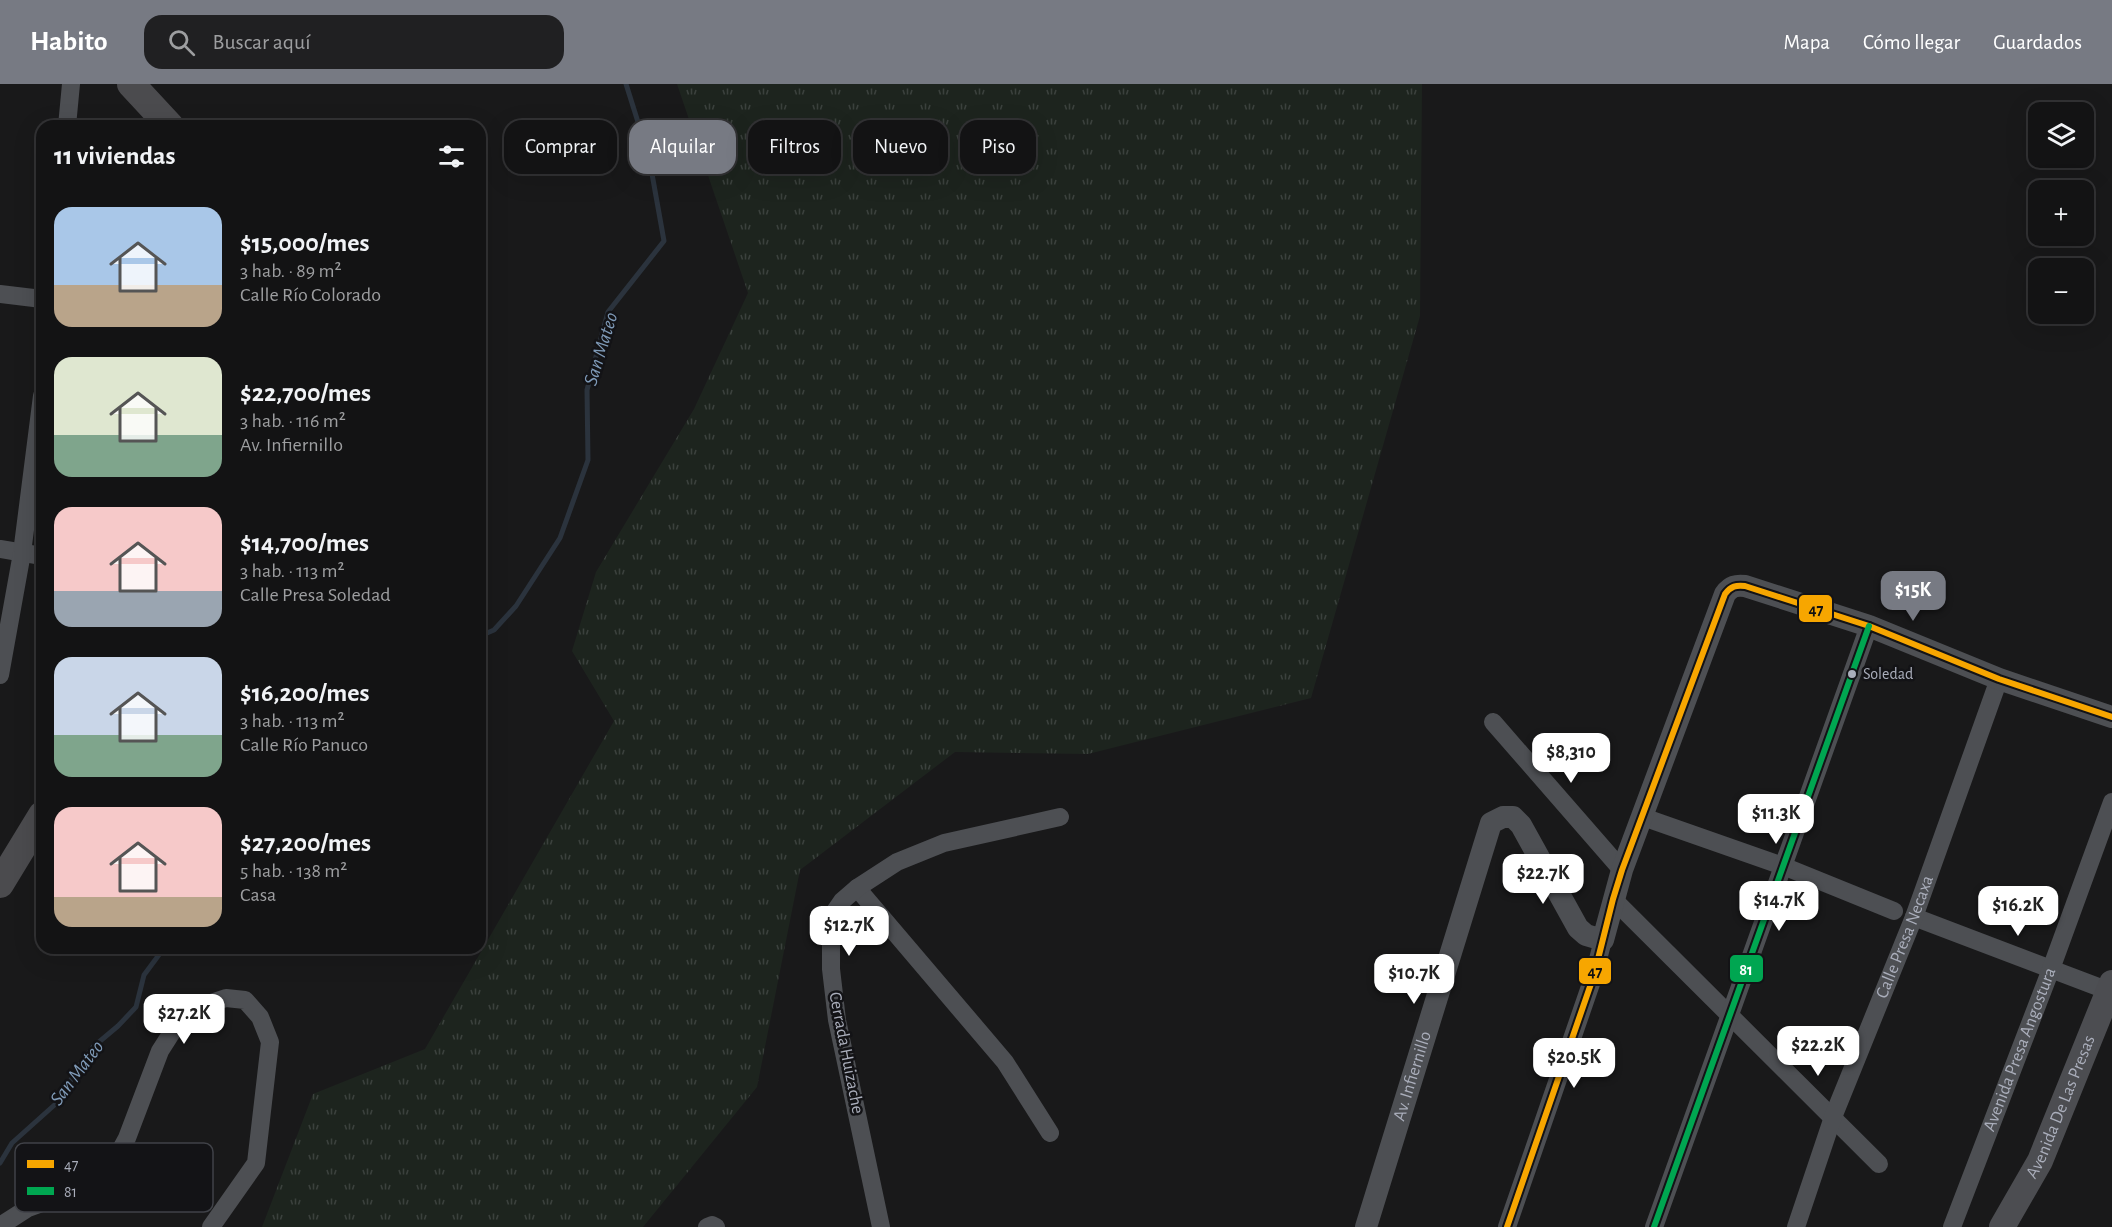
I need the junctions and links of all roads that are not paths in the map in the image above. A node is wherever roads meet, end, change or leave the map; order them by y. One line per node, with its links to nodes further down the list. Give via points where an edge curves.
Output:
1 (71, 84): 3 (street)
2 (131, 84): 4 (main road)
3 (68, 120)
4 (164, 120)
5 (0, 294): 6 (street)
6 (36, 298)
7 (36, 443): 9 (street)
8 (0, 549): 9 (street)
9 (22, 553): 10 (street); 12 (street)
10 (36, 555)
11 (1869, 626): 13 (street); 17 (street, via 1745,586 1736,585 1725,594); 20 (street)
12 (0, 675)
13 (1999, 679): 14 (street); 26 (street, Calle Presa Necaxa)
14 (2112, 717)
15 (1493, 722): 21 (street)
16 (2112, 802): 28 (street, Avenida Presa Angostura)
17 (1643, 817): 20 (street); 21 (street)
18 (1060, 818): 23 (street, Cerrada Huizache, via 944,843 897,862)
19 (36, 825): 22 (main road)
20 (1783, 866): 25 (street); 30 (street)
21 (1622, 870): 24 (street)
22 (0, 884)
23 (857, 888): 32 (street, via 1005,1062); 40 (street, Cerrada Huizache, via 831,917 831,969 837,1020)
24 (1613, 899): 27 (street); 30 (street)
25 (1894, 911)
26 (1914, 917): 28 (street); 31 (street, Calle Presa Necaxa)
27 (1603, 940): 41 (street, Av. Infiernillo, via 1578,928 1521,825 1513,817 1491,823); 42 (street)
28 (2051, 969): 29 (street); 45 (street, Avenida Presa Angostura)
29 (2110, 987): 46 (main road, Avenida De Las Presas, via 2040,1161)
30 (1730, 1017): 31 (street); 43 (street)
31 (1833, 1117): 34 (street); 44 (street, Calle Presa Necaxa)
32 (1050, 1133)
33 (124, 1143): 37 (street, via 160,1051 174,1029 202,1006 226,998 245,1000 260,1017 270,1042 256,1163)
34 (1880, 1164)
35 (22, 1212): 36 (street)
36 (0, 1226)
37 (211, 1227)
38 (707, 1227): 39 (street)
39 (716, 1227)
40 (881, 1227)
41 (1366, 1227)
42 (1507, 1227)
43 (1654, 1227)
44 (1796, 1227)
45 (1952, 1227)
46 (2002, 1227)

